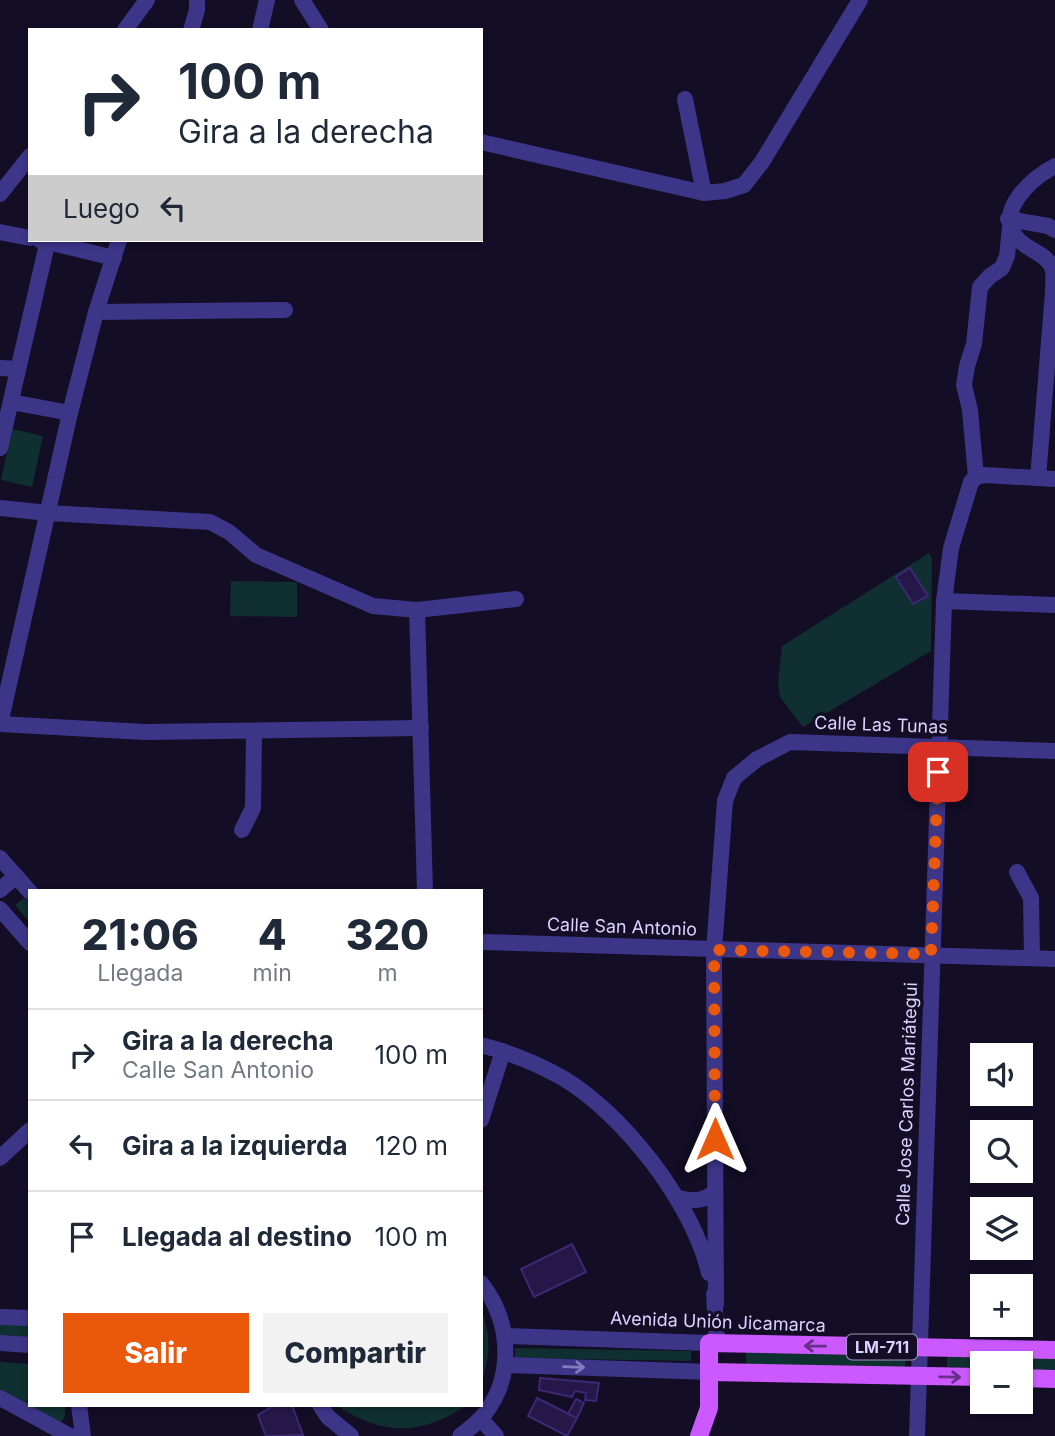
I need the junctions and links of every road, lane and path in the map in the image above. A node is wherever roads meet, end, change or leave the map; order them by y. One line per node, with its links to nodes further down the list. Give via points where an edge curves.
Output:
1 (147, 0): 6 (street)
2 (197, 0): 7 (street)
3 (267, 0): 8 (street)
4 (302, 0): 9 (street)
5 (860, 0): 14 (street, via 744,185)
6 (126, 28)
7 (192, 28)
8 (260, 28)
9 (320, 28)
10 (685, 99): 14 (street)
11 (483, 142): 14 (street)
12 (28, 159): 15 (street)
13 (1055, 166): 16 (street, via 1014,204)
14 (704, 193)
15 (0, 194)
16 (1009, 224): 17 (street); 31 (street, via 1018,239 1043,255 1052,268); 32 (street, via 1002,268 980,287 964,385)
17 (1055, 230)
18 (0, 232): 19 (street)
19 (28, 238)
20 (45, 242): 27 (street)
21 (53, 242): 23 (street)
22 (118, 242): 23 (street)
23 (114, 258): 25 (street)
24 (285, 310): 25 (street)
25 (96, 312): 29 (street)
26 (0, 368): 27 (street)
27 (18, 369): 28 (street)
28 (11, 401): 29 (street); 30 (street)
29 (70, 412): 35 (street)
30 (0, 448)
31 (1038, 478): 32 (street, via 984,475); 33 (street)
32 (974, 479): 37 (street, Calle Jose Carlos Mariátegui, via 951,548)
33 (1055, 479)
34 (0, 508): 35 (street)
35 (48, 513): 39 (street, via 210,522 256,555 373,606); 40 (street)
36 (516, 599): 39 (street)
37 (944, 601): 38 (street); 43 (street, Calle Jose Carlos Mariátegui)
38 (1055, 605)
39 (417, 610): 41 (street)
40 (0, 724): 42 (street)
41 (421, 728): 42 (street); 49 (street)
42 (254, 732): 45 (street, via 253,808)
43 (939, 746): 44 (street, Calle Las Tunas); 55 (street, Calle Las Tunas, via 790,742 757,759 734,778 725,801); 56 (street, Calle Jose Carlos Mariátegui)
44 (1055, 751)
45 (242, 830)
46 (0, 858): 48 (street)
47 (1017, 872): 57 (street, via 1031,898)
48 (16, 876): 50 (street); 51 (street)
49 (425, 889)
50 (0, 890)
51 (28, 890)
52 (0, 909): 53 (street)
53 (28, 941)
54 (483, 942): 55 (street, Calle San Antonio)
55 (714, 950): 56 (street, Calle San Antonio); 64 (street)
56 (931, 954): 57 (street, Calle San Antonio); 74 (street, Calle Jose Carlos Mariátegui)
57 (1032, 958): 58 (street, Calle San Antonio)
58 (1055, 959)
59 (483, 1046): 60 (street)
60 (503, 1051): 61 (street); 65 (street, via 561,1077 600,1105)
61 (483, 1114)
62 (28, 1132): 63 (street)
63 (0, 1158)
64 (715, 1192): 65 (street, via 698,1201); 67 (street)
65 (678, 1198): 67 (street, via 705,1254)
66 (483, 1285): 70 (street, via 500,1314)
67 (716, 1304): 72 (street)
68 (0, 1317): 69 (street)
69 (28, 1318)
70 (506, 1336): 72 (street, Avenida Unión Jicamarca); 76 (street)
71 (0, 1343): 73 (street)
72 (715, 1343): 74 (main road, Avenida Unión Jicamarca / LM-711, one-way to 72); 77 (main road)
73 (28, 1345)
74 (919, 1348): 75 (main road, Avenida Unión Jicamarca / LM-711); 78 (street, Calle Jose Carlos Mariátegui)
75 (1055, 1350)
76 (506, 1365): 77 (street, one-way to 77); 85 (street, via 498,1394)
77 (715, 1372): 78 (main road, LM-711); 91 (main road); 92 (main road, via 719,1411)
78 (918, 1376): 79 (main road, LM-711, one-way to 79); 93 (street, Calle Jose Carlos Mariátegui)
79 (970, 1377)
80 (1033, 1378): 81 (main road)
81 (1055, 1379)
82 (0, 1398): 86 (street)
83 (79, 1407): 87 (street)
84 (321, 1407): 88 (street)
85 (481, 1419): 89 (street); 90 (street)
86 (70, 1436)
87 (83, 1436)
88 (351, 1436)
89 (460, 1436)
90 (496, 1436)
91 (699, 1436)
92 (711, 1436)
93 (917, 1436)

